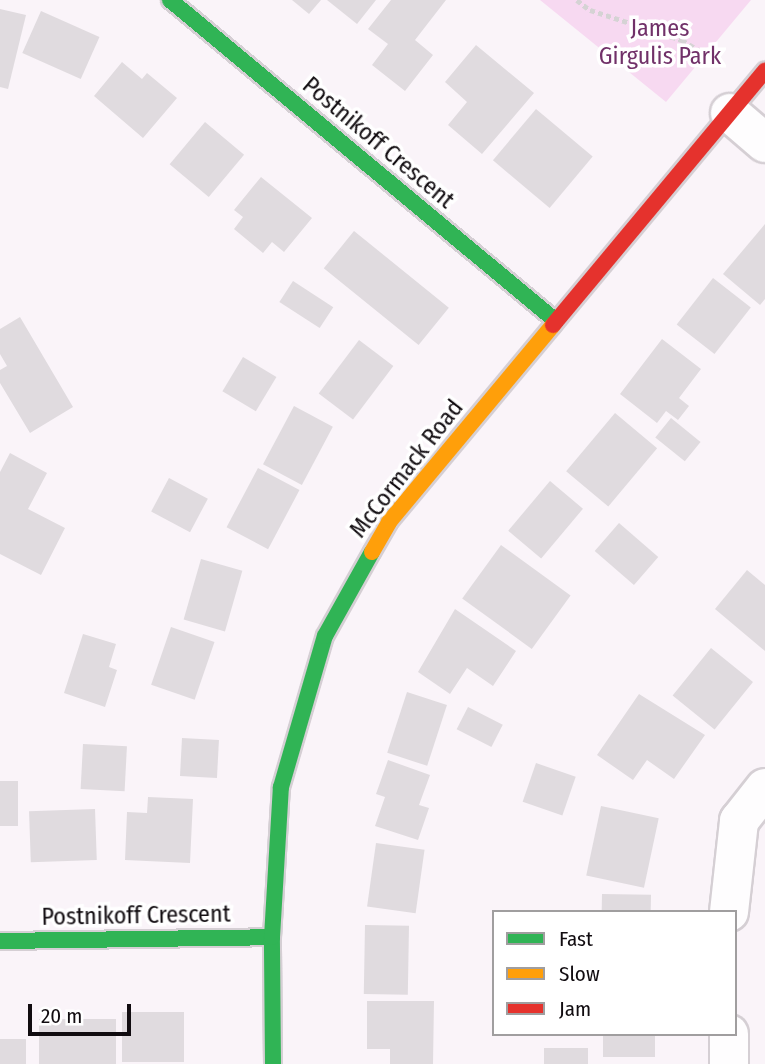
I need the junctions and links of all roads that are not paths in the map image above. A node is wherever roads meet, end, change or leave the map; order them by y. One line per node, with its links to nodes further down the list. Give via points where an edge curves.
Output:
1 (170, 0): 5 (street, Postnikoff Crescent)
2 (765, 71): 3 (street, McCormack Road)
3 (741, 100): 4 (street); 5 (street, McCormack Road)
4 (765, 143)
5 (556, 321): 8 (street, McCormack Road, via 389,522 325,636 291,737 281,787)
6 (765, 788): 7 (street, via 739,821)
7 (729, 910)
8 (272, 937): 9 (street, Postnikoff Crescent); 11 (street, McCormack Road)
9 (0, 941)
10 (729, 1036): 12 (street)
11 (273, 1064)
12 (729, 1064)

